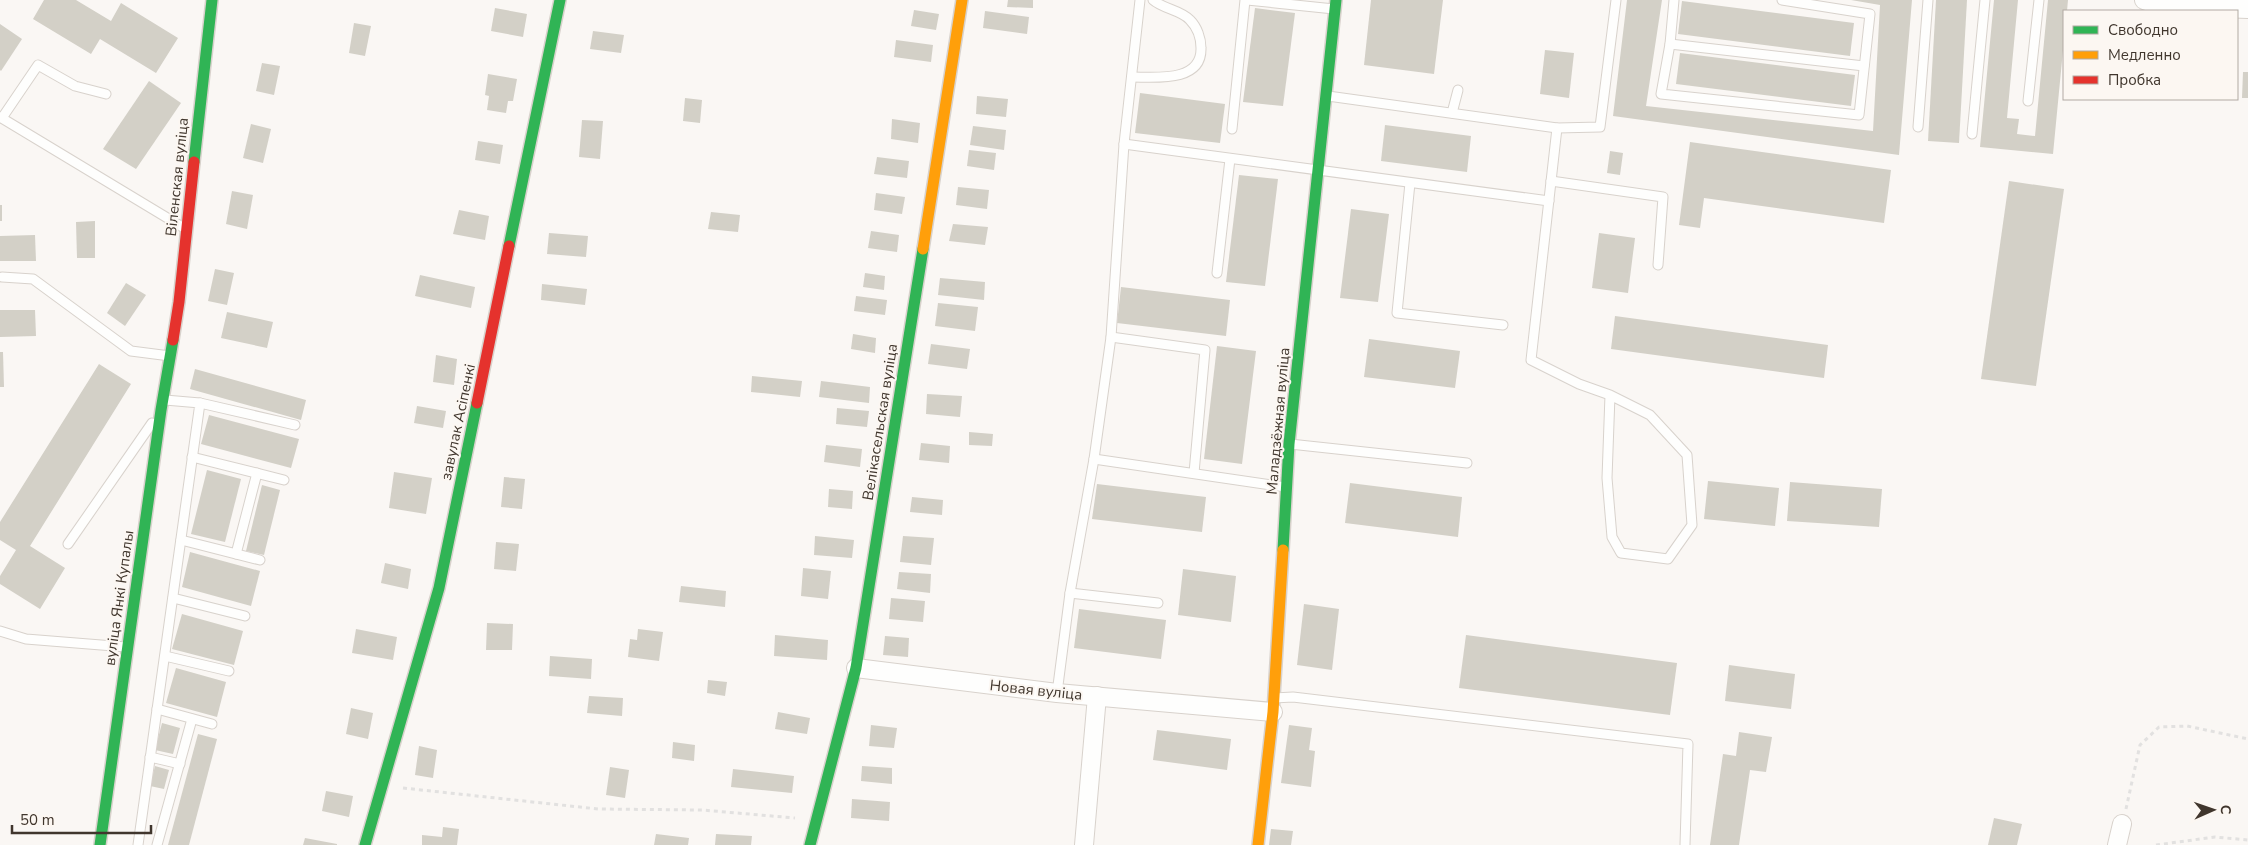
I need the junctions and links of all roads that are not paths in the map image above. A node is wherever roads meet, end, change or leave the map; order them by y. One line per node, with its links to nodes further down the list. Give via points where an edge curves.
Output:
1 (212, 0): 35 (street, Віленская вуліца)
2 (560, 0): 79 (street, завулак Асіпенкі, via 439,588)
3 (962, 0): 65 (street, Велікасельская вуліца)
4 (1140, 0): 18 (lane)
5 (1153, 0): 18 (lane, via 1189,18 1201,41 1201,53 1187,73 1173,77)
6 (1246, 0): 14 (lane); 27 (lane)
7 (1616, 0): 26 (lane, via 1600,127)
8 (1674, 0): 16 (lane)
9 (1782, 0): 17 (lane, via 1870,14)
10 (1928, 0): 25 (lane)
11 (1984, 0): 28 (lane)
12 (2039, 0): 22 (lane)
13 (2144, 0): 15 (street, via 2161,6)
14 (1336, 5): 21 (street, Маладзёжная вуліца)
15 (2248, 9)
16 (1670, 44): 17 (lane); 17 (lane, via 1661,94 1860,115)
17 (1864, 66)
18 (1132, 77): 29 (lane)
19 (1458, 90): 23 (lane)
20 (106, 94): 24 (lane, via 75,86 38,65)
21 (1328, 96): 23 (lane); 31 (street, Маладзёжная вуліца)
22 (2028, 101)
23 (1452, 113): 26 (lane)
24 (1, 118): 35 (lane)
25 (1918, 127)
26 (1557, 128): 32 (lane)
27 (1232, 129)
28 (1972, 134)
29 (1124, 144): 30 (lane); 40 (lane)
30 (1230, 159): 31 (lane); 37 (lane)
31 (1320, 171): 33 (lane); 46 (street, Маладзёжная вуліца)
32 (1551, 182): 34 (lane); 36 (lane, via 1663,198)
33 (1410, 183): 34 (lane); 39 (lane, via 1397,313)
34 (1549, 201): 42 (lane, via 1531,360)
35 (186, 228): 41 (street, Віленская вуліца)
36 (1658, 265)
37 (1216, 273)
38 (2, 277): 41 (lane, via 33,279 131,351)
39 (1503, 325)
40 (1111, 337): 48 (lane); 50 (lane, via 1205,350)
41 (170, 356): 44 (street, вуліца Янкі Купалы)
42 (1610, 395): 42 (lane, via 1650,414 1687,455 1692,526 1668,559 1621,553 1612,537 1606,478)
43 (200, 403): 44 (lane); 45 (lane); 47 (lane)
44 (162, 405): 55 (lane); 63 (street, вуліца Янкі Купалы)
45 (295, 425)
46 (1289, 444): 49 (lane); 53 (street, Маладзёжная вуліца)
47 (192, 458): 51 (lane); 54 (lane)
48 (1094, 459): 50 (lane); 58 (lane)
49 (1468, 463)
50 (1194, 473): 53 (lane)
51 (257, 474): 52 (lane); 56 (lane)
52 (284, 480)
53 (1286, 487): 69 (street, Маладзёжная вуліца)
54 (181, 540): 56 (lane); 59 (lane)
55 (68, 544)
56 (236, 554): 57 (lane)
57 (260, 560)
58 (1070, 594): 60 (lane); 67 (lane)
59 (173, 598): 61 (lane); 64 (lane)
60 (1158, 604)
61 (245, 616)
62 (0, 631): 63 (lane, via 26,639)
63 (128, 647): 76 (street, вуліца Янкі Купалы)
64 (164, 656): 66 (lane); 70 (lane)
65 (856, 668): 67 (street, Новая вуліца); 80 (street, Велікасельская вуліца)
66 (229, 671)
67 (1057, 693): 68 (street, Новая вуліца)
68 (1097, 696): 69 (street); 81 (street, Новая вуліца)
69 (1274, 705): 82 (street, Маладзёжная вуліца); 83 (lane, via 1293,697 1688,744)
70 (157, 710): 71 (lane); 73 (lane)
71 (192, 719): 72 (lane); 74 (lane)
72 (212, 724)
73 (150, 757): 74 (lane); 77 (lane)
74 (180, 764): 78 (lane)
75 (2122, 824): 84 (street)
76 (100, 845)
77 (138, 845)
78 (158, 845)
79 (365, 845)
80 (810, 845)
81 (1084, 845)
82 (1258, 845)
83 (1685, 845)
84 (2117, 845)

